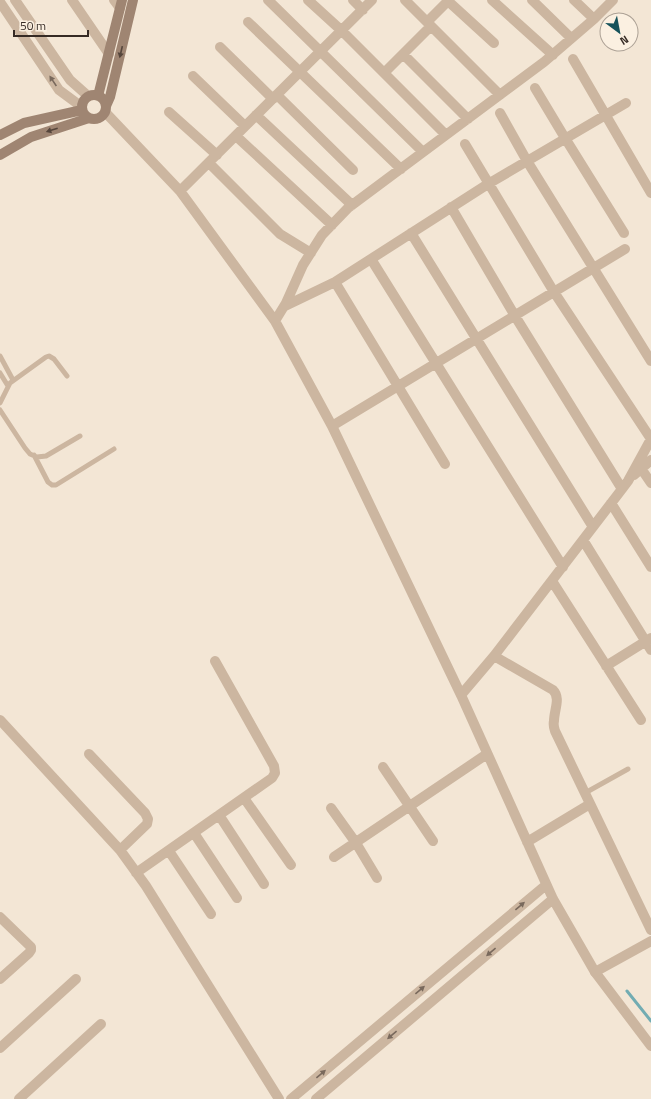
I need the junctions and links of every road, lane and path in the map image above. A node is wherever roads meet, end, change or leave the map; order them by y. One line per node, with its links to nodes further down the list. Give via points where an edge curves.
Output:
1 (15, 0): 33 (street, via 70,80)
2 (72, 0): 25 (street)
3 (133, 0): 37 (main road, one-way to 37)
4 (268, 0): 24 (street)
5 (308, 0): 20 (street)
6 (353, 0): 16 (street)
7 (372, 0): 16 (street)
8 (405, 0): 19 (street)
9 (449, 0): 19 (street); 22 (street)
10 (492, 0): 27 (street)
11 (532, 0): 21 (street)
12 (574, 0): 17 (street)
13 (613, 0): 17 (street)
14 (0, 2): 38 (street, one-way to 14, via 59,90)
15 (119, 3): 25 (main road)
16 (363, 10): 20 (street)
17 (594, 19): 21 (street)
18 (248, 22): 29 (street)
19 (429, 24): 26 (street); 34 (street)
20 (342, 30): 24 (street); 30 (street)
21 (572, 38): 27 (street)
22 (494, 43)
23 (220, 47): 35 (street)
24 (320, 52): 29 (street); 50 (street)
25 (109, 54): 33 (main road)
26 (403, 54): 30 (street); 43 (street)
27 (553, 55): 34 (street)
28 (573, 59): 41 (street)
29 (299, 73): 35 (street); 55 (street)
30 (384, 73): 46 (street)
31 (193, 76): 44 (street)
32 (535, 88): 48 (street)
33 (93, 96): 37 (main road, via 104,100); 38 (main road, via 83,101)
34 (500, 96): 43 (street)
35 (275, 97): 42 (street); 56 (street)
36 (626, 103): 41 (street)
37 (105, 109): 38 (main road, via 97,119); 58 (street)
38 (84, 112): 45 (main road, via 24,123); 51 (main road, one-way to 51)
39 (168, 112): 52 (street)
40 (500, 113): 53 (street)
41 (606, 114): 48 (street); 59 (street)
42 (256, 116): 44 (street); 60 (street)
43 (468, 119): 46 (street)
44 (245, 126): 47 (street)
45 (0, 135)
46 (446, 135): 50 (street)
47 (236, 136): 52 (street); 62 (street)
48 (565, 138): 53 (street); 64 (street)
49 (465, 144): 57 (street)
50 (423, 152): 55 (street)
51 (0, 155)
52 (217, 155): 54 (street)
53 (527, 161): 57 (street); 68 (street)
54 (208, 163): 58 (street); 66 (street, via 280,234)
55 (401, 169): 60 (street)
56 (353, 170)
57 (488, 184): 61 (street); 70 (street)
58 (180, 191): 73 (street)
59 (651, 193)
60 (352, 206): 62 (street)
61 (451, 207): 63 (street); 72 (street)
62 (332, 225): 66 (street)
63 (411, 233): 67 (street); 74 (street)
64 (624, 233)
65 (625, 249): 68 (street)
66 (311, 253): 71 (street)
67 (371, 259): 69 (street); 77 (street)
68 (594, 269): 70 (street); 76 (street)
69 (335, 282): 71 (street); 82 (street)
70 (554, 292): 72 (street); 87 (street)
71 (285, 306): 73 (street)
72 (515, 316): 74 (street); 94 (street)
73 (275, 321): 85 (street)
74 (476, 339): 77 (street); 96 (street)
75 (0, 356): 80 (lane)
76 (651, 361)
77 (436, 363): 82 (street); 98 (street)
78 (0, 372): 81 (lane)
79 (67, 376): 80 (lane, via 49,356)
80 (13, 380): 81 (lane)
81 (8, 386): 83 (lane)
82 (399, 386): 85 (street); 91 (street)
83 (0, 403)
84 (0, 410): 89 (lane, via 25,448)
85 (332, 426): 105 (street)
86 (80, 436): 89 (lane, via 46,456)
87 (651, 439): 92 (street)
88 (114, 449): 89 (lane, via 56,485 48,482)
89 (34, 455)
90 (651, 460): 92 (street)
91 (445, 464)
92 (639, 466): 93 (street); 94 (street)
93 (651, 483)
94 (625, 485): 95 (street)
95 (611, 503): 96 (street); 99 (street)
96 (593, 527): 97 (street)
97 (583, 540): 98 (street); 101 (street)
98 (563, 567): 100 (street)
99 (651, 567)
100 (552, 581): 102 (street); 104 (street)
101 (649, 643): 104 (street)
102 (494, 656): 105 (street); 112 (street, via 556,693 553,723 555,731)
103 (215, 661): 113 (street, via 274,766 275,773 272,778)
104 (606, 666): 107 (street)
105 (461, 695): 109 (street)
106 (0, 720): 122 (street)
107 (641, 720)
108 (89, 754): 122 (street, via 148,819 147,824)
109 (487, 754): 115 (street); 120 (street)
110 (383, 767): 115 (street)
111 (628, 769): 112 (lane)
112 (585, 793): 114 (street)
113 (244, 798): 117 (street); 125 (street)
114 (590, 804): 120 (street); 134 (street)
115 (409, 807): 119 (street); 121 (street)
116 (331, 808): 121 (street)
117 (219, 816): 118 (street); 128 (street)
118 (194, 833): 123 (street); 130 (street)
119 (433, 841)
120 (527, 842): 129 (street)
121 (356, 843): 124 (street); 127 (street)
122 (120, 850): 126 (street)
123 (169, 850): 126 (street); 132 (street)
124 (334, 857)
125 (291, 865)
126 (136, 873): 143 (street)
127 (377, 878)
128 (264, 884)
129 (546, 885): 131 (street); 144 (street, one-way to 129)
130 (237, 898)
131 (553, 899): 136 (street); 145 (street, one-way to 145)
132 (211, 914)
133 (0, 917): 137 (street, via 31,950)
134 (651, 930)
135 (651, 941): 136 (street)
136 (595, 972): 140 (street)
137 (0, 979)
138 (76, 980): 141 (street)
139 (101, 1024): 142 (street)
140 (651, 1046)
141 (0, 1048)
142 (19, 1099)
143 (279, 1099)
144 (291, 1099)
145 (316, 1099)

